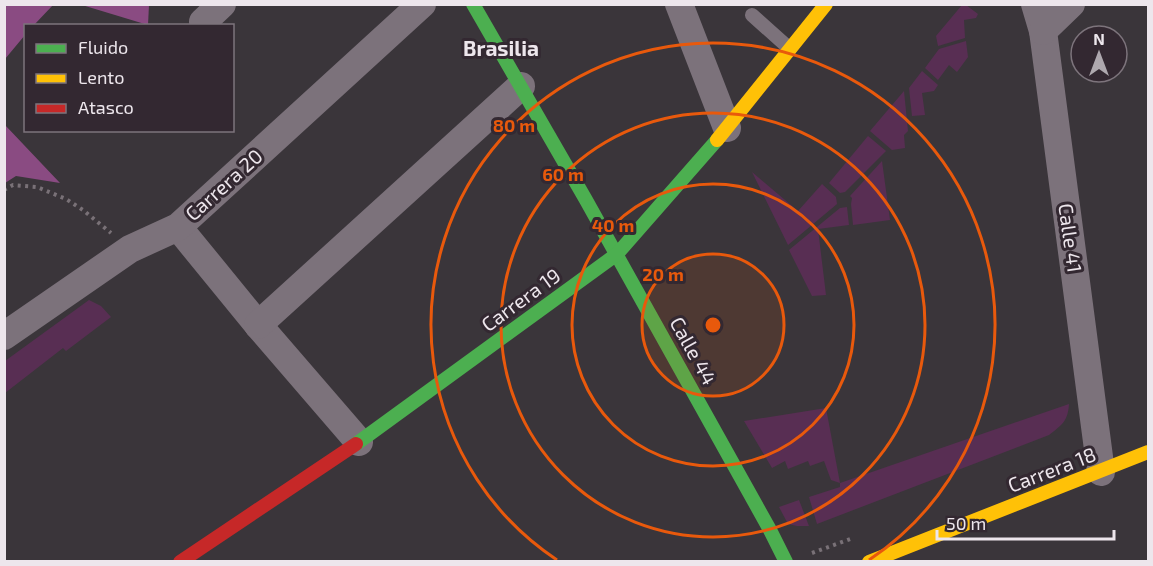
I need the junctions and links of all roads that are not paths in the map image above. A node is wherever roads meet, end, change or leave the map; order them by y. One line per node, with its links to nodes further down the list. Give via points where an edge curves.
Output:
1 (422, 4): 11 (street, Carrera 20)
2 (473, 4): 9 (main road, Calle 44)
3 (679, 4): 10 (street)
4 (826, 4): 8 (main road, Carrera 19)
5 (1071, 4): 7 (street)
6 (752, 15): 8 (lane)
7 (1039, 18): 17 (street, Calle 41)
8 (790, 49): 10 (main road, Carrera 19)
9 (521, 86): 12 (main road, Calle 44); 13 (street)
10 (727, 128): 12 (main road, Carrera 19)
11 (178, 227): 13 (street); 14 (street, Carrera 20, via 130,249)
12 (617, 254): 15 (main road, Carrera 19); 19 (main road, Calle 44)
13 (258, 325): 15 (street)
14 (4, 336)
15 (359, 442): 18 (main road, Carrera 19)
16 (1149, 452): 17 (main road, Carrera 18)
17 (1101, 472): 20 (main road, Carrera 18)
18 (180, 561)
19 (786, 561)
20 (869, 561)

